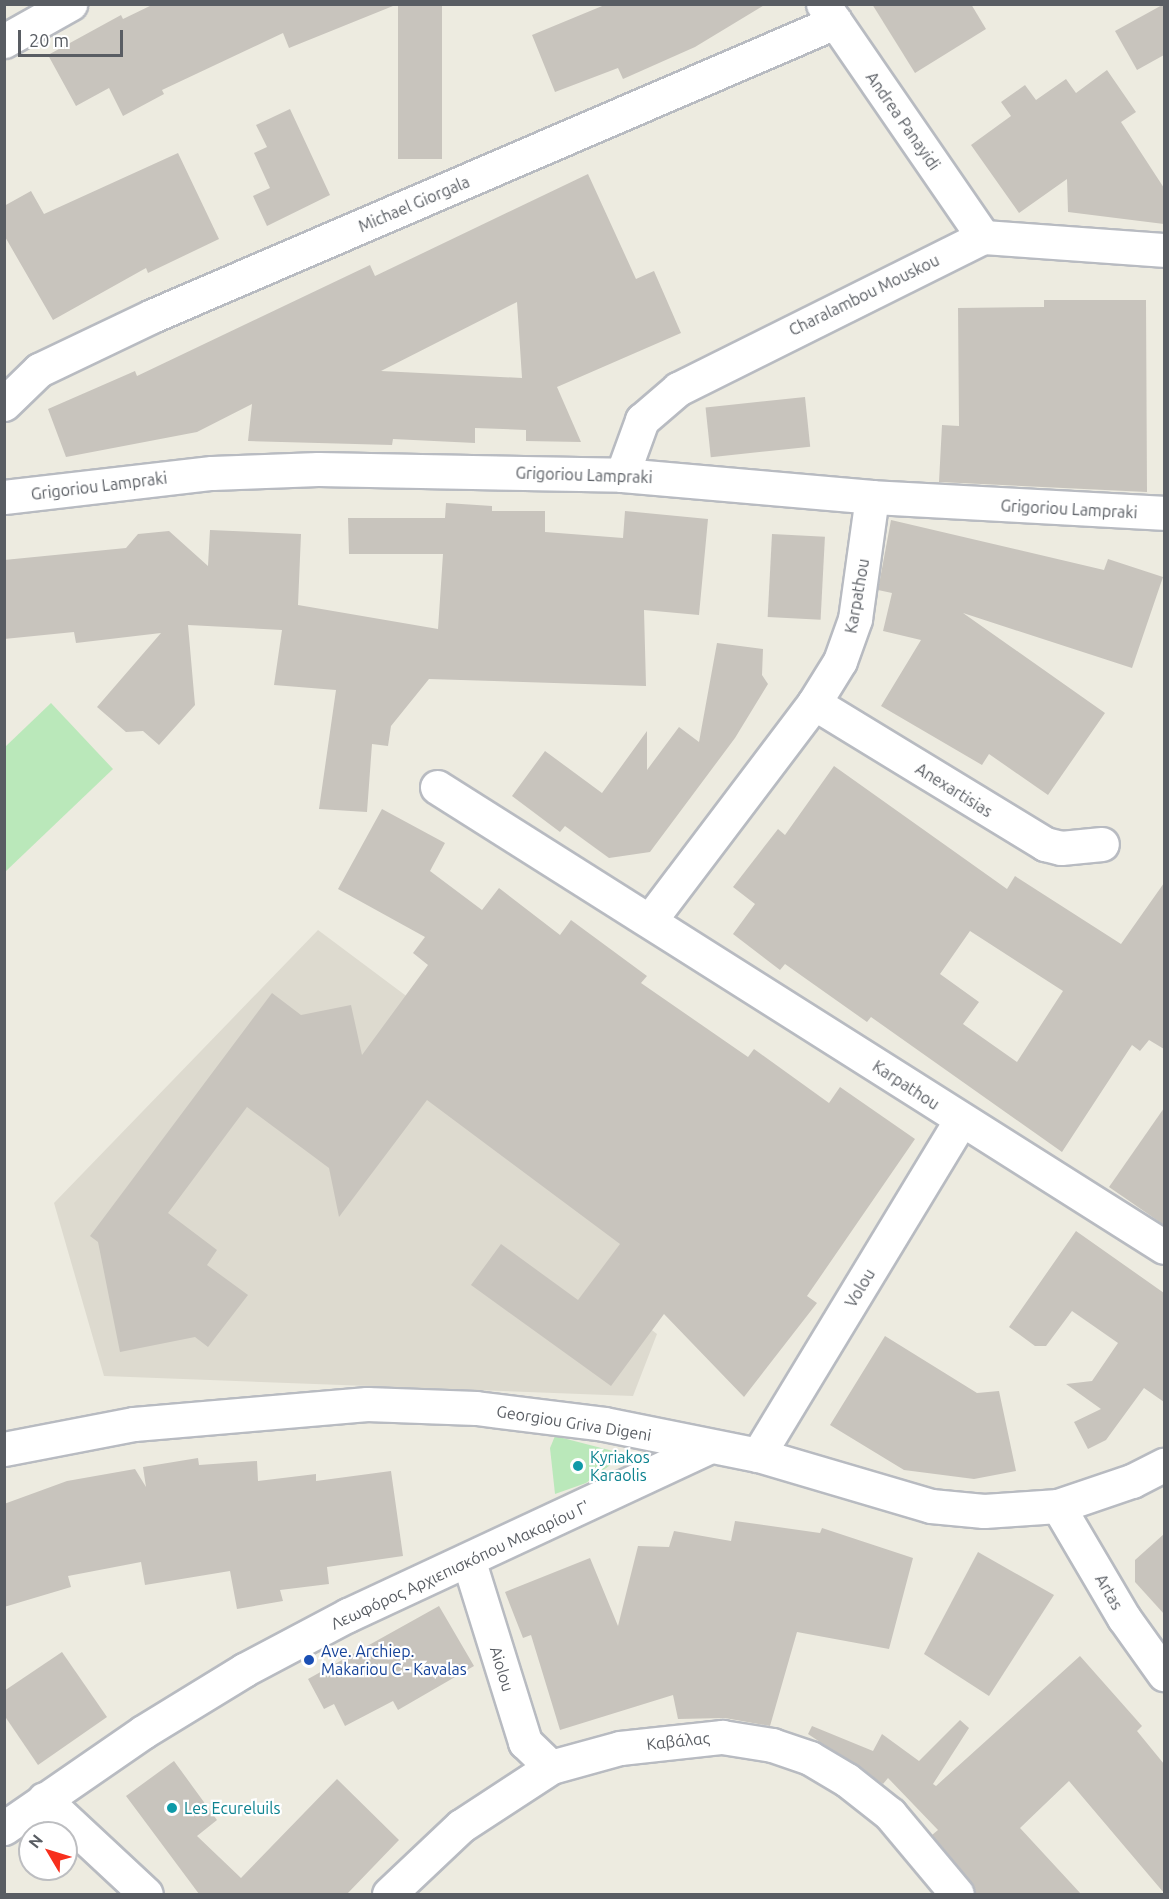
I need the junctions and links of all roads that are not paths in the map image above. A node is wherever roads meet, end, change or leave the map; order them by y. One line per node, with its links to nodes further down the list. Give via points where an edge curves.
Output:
1 (70, 4): 3 (street)
2 (829, 13): 4 (street, Andrea Panayidi); 6 (street, Michael Giorgala, via 152,316 39,370)
3 (4, 41)
4 (982, 237): 5 (street); 7 (street, Charalambou Mouskou, via 678,389 642,420)
5 (1164, 250)
6 (4, 404)
7 (622, 475): 8 (street, Grigoriou Lampraki, via 318,469 212,473); 9 (street, Grigoriou Lampraki)
8 (4, 497)
9 (872, 497): 10 (street, Grigoriou Lampraki); 11 (street, Karpathou, via 853,629 840,661)
10 (1164, 513)
11 (814, 703): 13 (street, Anexartisias, via 1045,844 1072,848); 14 (street, Karpathou)
12 (437, 787): 14 (street, Karpathou)
13 (1102, 844)
14 (650, 920): 15 (street, Karpathou)
15 (961, 1120): 16 (street, Karpathou); 19 (street, Volou)
16 (1164, 1248)
17 (709, 1447): 18 (street, Georgiou Griva Digeni, via 570,1419 476,1408 367,1404 144,1423); 19 (street, Georgiou Griva Digeni); 22 (street, Λεωφόρος Αρχιεπισκόπου Μακαρίου Γ')
18 (4, 1449)
19 (758, 1455): 21 (street, Georgiou Griva Digeni, via 931,1506 984,1511)
20 (1164, 1465): 21 (street, Georgiou Griva Digeni, via 1132,1481)
21 (1058, 1506): 23 (street, Artas, via 1124,1618)
22 (469, 1562): 24 (street, Aiolou, via 525,1742); 25 (street, Λεωφόρος Αρχιεπισκόπου Μακαρίου Γ', via 348,1615 244,1670)
23 (1164, 1674)
24 (551, 1767): 28 (street, Καβάλας, via 461,1826); 29 (street, Καβάλας, via 662,1742 722,1737 772,1745 828,1769 890,1814)
25 (44, 1799): 26 (street, Λεωφόρος Αρχιεπισκόπου Μακαρίου Γ'); 27 (street)
26 (4, 1828)
27 (146, 1894)
28 (389, 1894)
29 (957, 1894)

